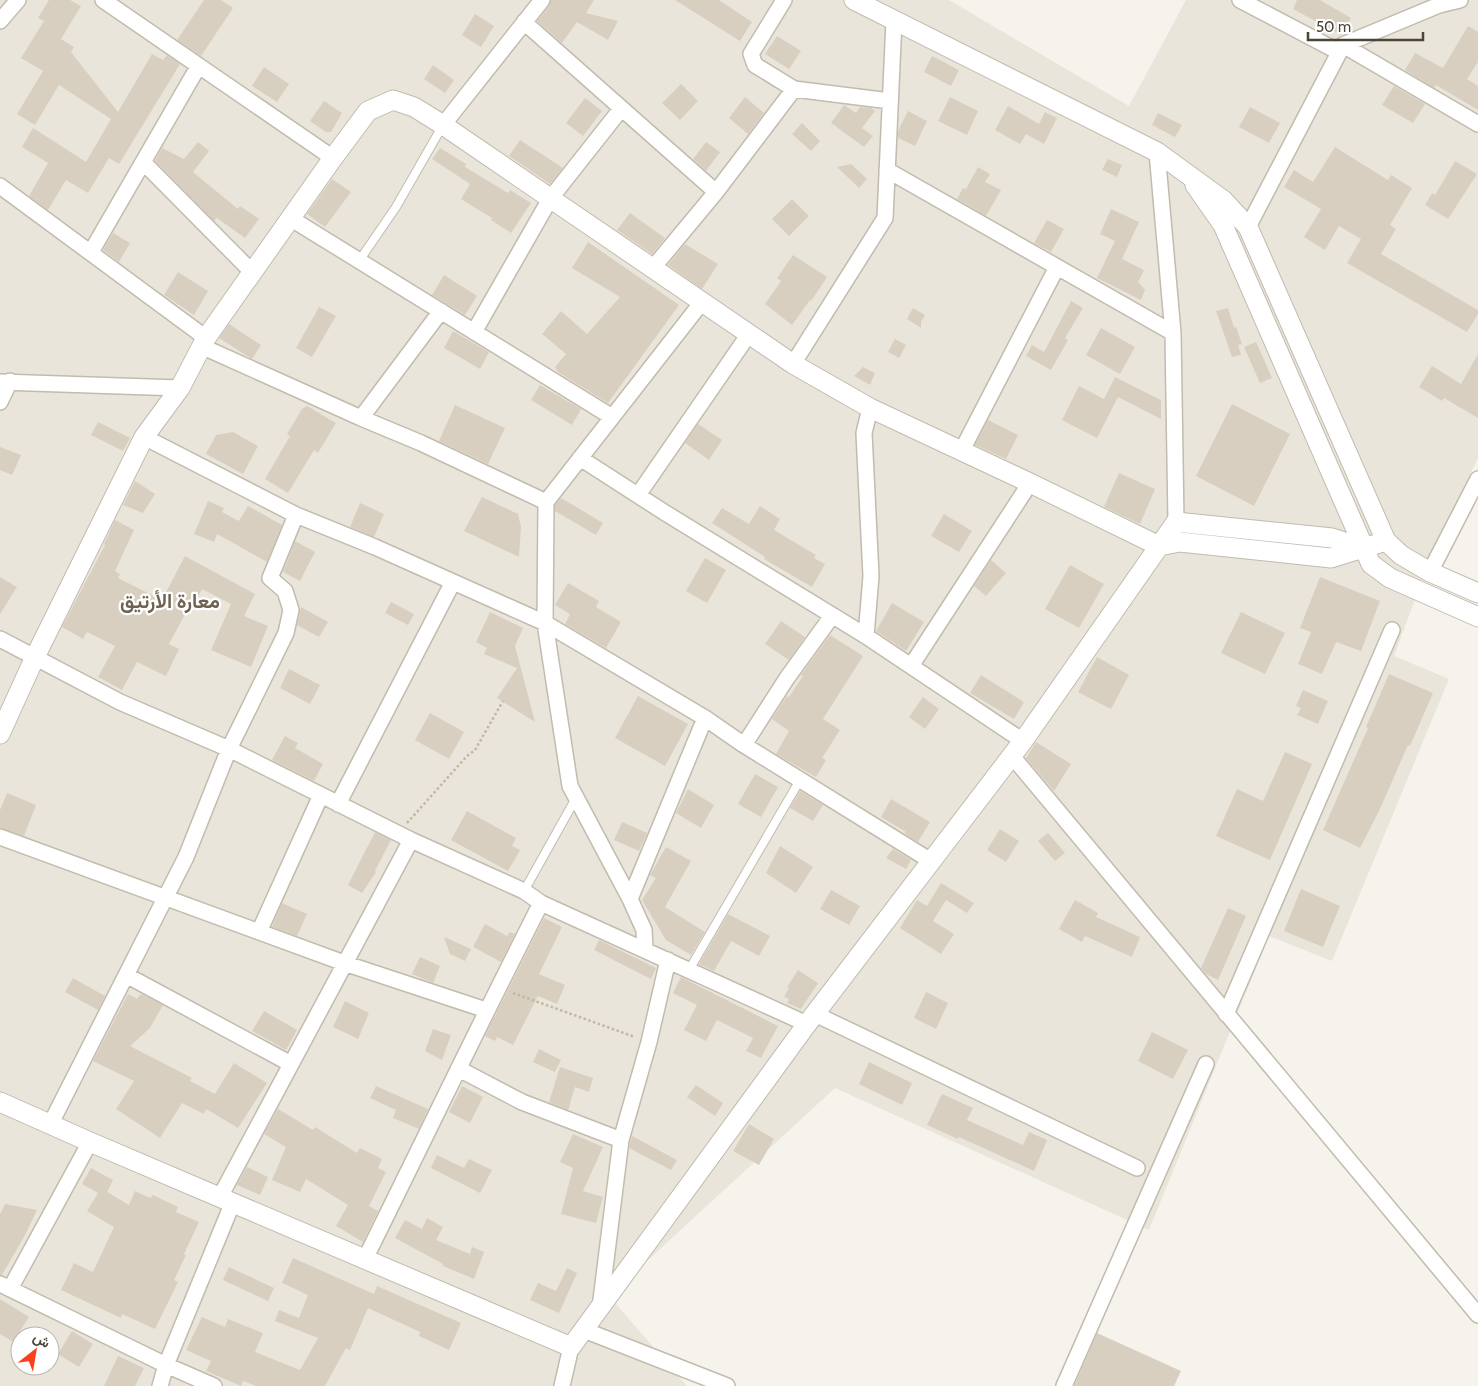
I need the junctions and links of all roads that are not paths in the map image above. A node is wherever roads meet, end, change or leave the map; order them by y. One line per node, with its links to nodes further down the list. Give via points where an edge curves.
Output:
1 (18, 0): 8 (street)
2 (103, 0): 12 (street)
3 (542, 0): 10 (street)
4 (784, 0): 13 (street, via 751,54 755,65)
5 (1240, 0): 11 (street)
6 (1460, 0): 11 (street, via 1439,5)
7 (864, 2): 9 (street)
8 (0, 21)
9 (894, 21): 14 (street); 18 (street)
10 (524, 22): 15 (street); 17 (street)
11 (1341, 49): 16 (street); 27 (street)
12 (198, 67): 19 (street); 20 (street)
13 (794, 89): 14 (street); 24 (street)
14 (890, 101): 21 (street)
15 (621, 109): 24 (street); 25 (street)
16 (1478, 124)
17 (444, 125): 19 (street, via 414,107 393,100 368,111); 25 (street); 29 (lane, via 396,207)
18 (1157, 152): 22 (street); 36 (street)
19 (332, 158): 26 (street)
20 (143, 162): 28 (street); 32 (street)
21 (887, 170): 30 (street); 39 (street, via 885,218)
22 (1186, 172): 27 (street, via 1223,200); 57 (street, via 1223,225)
23 (0, 186): 28 (street)
24 (716, 192): 31 (street)
25 (550, 199): 31 (street); 35 (street)
26 (290, 218): 29 (street); 32 (street)
27 (1248, 227): 55 (street)
28 (91, 252): 38 (street)
29 (359, 261): 34 (street)
30 (1058, 267): 36 (street); 47 (street)
31 (652, 269): 33 (street)
32 (252, 272): 38 (street)
33 (702, 302): 37 (street); 44 (street)
34 (442, 311): 35 (street); 45 (street)
35 (474, 332): 44 (street)
36 (1173, 333): 54 (street)
37 (749, 334): 39 (street); 51 (street)
38 (203, 342): 41 (street); 45 (street)
39 (793, 364): 43 (street)
40 (5, 382): 41 (street); 42 (street)
41 (180, 388): 46 (street)
42 (0, 402)
43 (870, 408): 47 (street); 65 (street, via 864,433 871,576)
44 (612, 417): 48 (street)
45 (362, 418): 52 (street)
46 (144, 437): 53 (street); 67 (street)
47 (961, 452): 50 (street)
48 (580, 458): 51 (street); 52 (street)
49 (1478, 478): 58 (street)
50 (1030, 483): 56 (street); 68 (street)
51 (638, 495): 61 (street)
52 (546, 502): 63 (street)
53 (296, 515): 59 (street); 73 (street, via 270,578 285,591 291,610 286,633)
54 (1176, 522): 56 (street); 57 (street, via 1332,538)
55 (1386, 541): 57 (street); 58 (street, via 1401,555)
56 (1160, 546): 57 (street, via 1180,542 1331,558); 71 (street)
57 (1363, 548): 62 (street, via 1371,564 1390,578)
58 (1430, 572): 60 (street)
59 (453, 582): 63 (street); 78 (street)
60 (1478, 593)
61 (832, 616): 65 (street); 72 (street)
62 (1478, 618)
63 (545, 623): 69 (street); 77 (street, via 570,786)
64 (1392, 630): 93 (street)
65 (866, 636): 68 (street)
66 (0, 639): 67 (street)
67 (35, 657): 70 (street); 73 (street, via 120,702)
68 (911, 666): 71 (street)
69 (704, 718): 72 (street); 84 (street)
70 (0, 734)
71 (1023, 741): 74 (street)
72 (744, 745): 75 (street)
73 (229, 749): 76 (street); 83 (street, via 186,856)
74 (1012, 756): 81 (street); 93 (street)
75 (800, 780): 81 (street); 90 (lane)
76 (321, 795): 78 (street); 86 (street)
77 (576, 798): 82 (lane); 84 (street)
78 (338, 804): 80 (street)
79 (0, 837): 83 (street)
80 (411, 840): 82 (street); 89 (street)
81 (931, 861): 94 (street)
82 (524, 892): 85 (street)
83 (165, 898): 86 (street); 91 (street)
84 (630, 899): 87 (street, via 644,930)
85 (541, 903): 87 (street); 92 (street)
86 (259, 932): 89 (street)
87 (645, 949): 88 (street)
88 (668, 960): 90 (street); 100 (street)
89 (344, 963): 92 (street); 95 (street)
90 (689, 970): 94 (street)
91 (126, 975): 95 (street); 99 (street)
92 (486, 1010): 97 (street)
93 (1226, 1014): 107 (street)
94 (811, 1019): 102 (street); 106 (street)
95 (291, 1064): 103 (street)
96 (1206, 1064): 115 (street)
97 (459, 1069): 100 (street, via 522,1102); 104 (street)
98 (0, 1102): 99 (street)
99 (50, 1124): 101 (street)
100 (621, 1140): 106 (street)
101 (90, 1142): 103 (street); 105 (street)
102 (1137, 1168)
103 (226, 1200): 104 (street); 110 (street)
104 (365, 1259): 109 (street)
105 (5, 1286): 110 (street)
106 (600, 1308): 108 (street)
107 (1478, 1314)
108 (584, 1330): 109 (street); 114 (street)
109 (571, 1347): 113 (street)
110 (166, 1365): 111 (street); 112 (street)
111 (160, 1386)
112 (214, 1386)
113 (562, 1386)
114 (727, 1386)
115 (1064, 1386)

